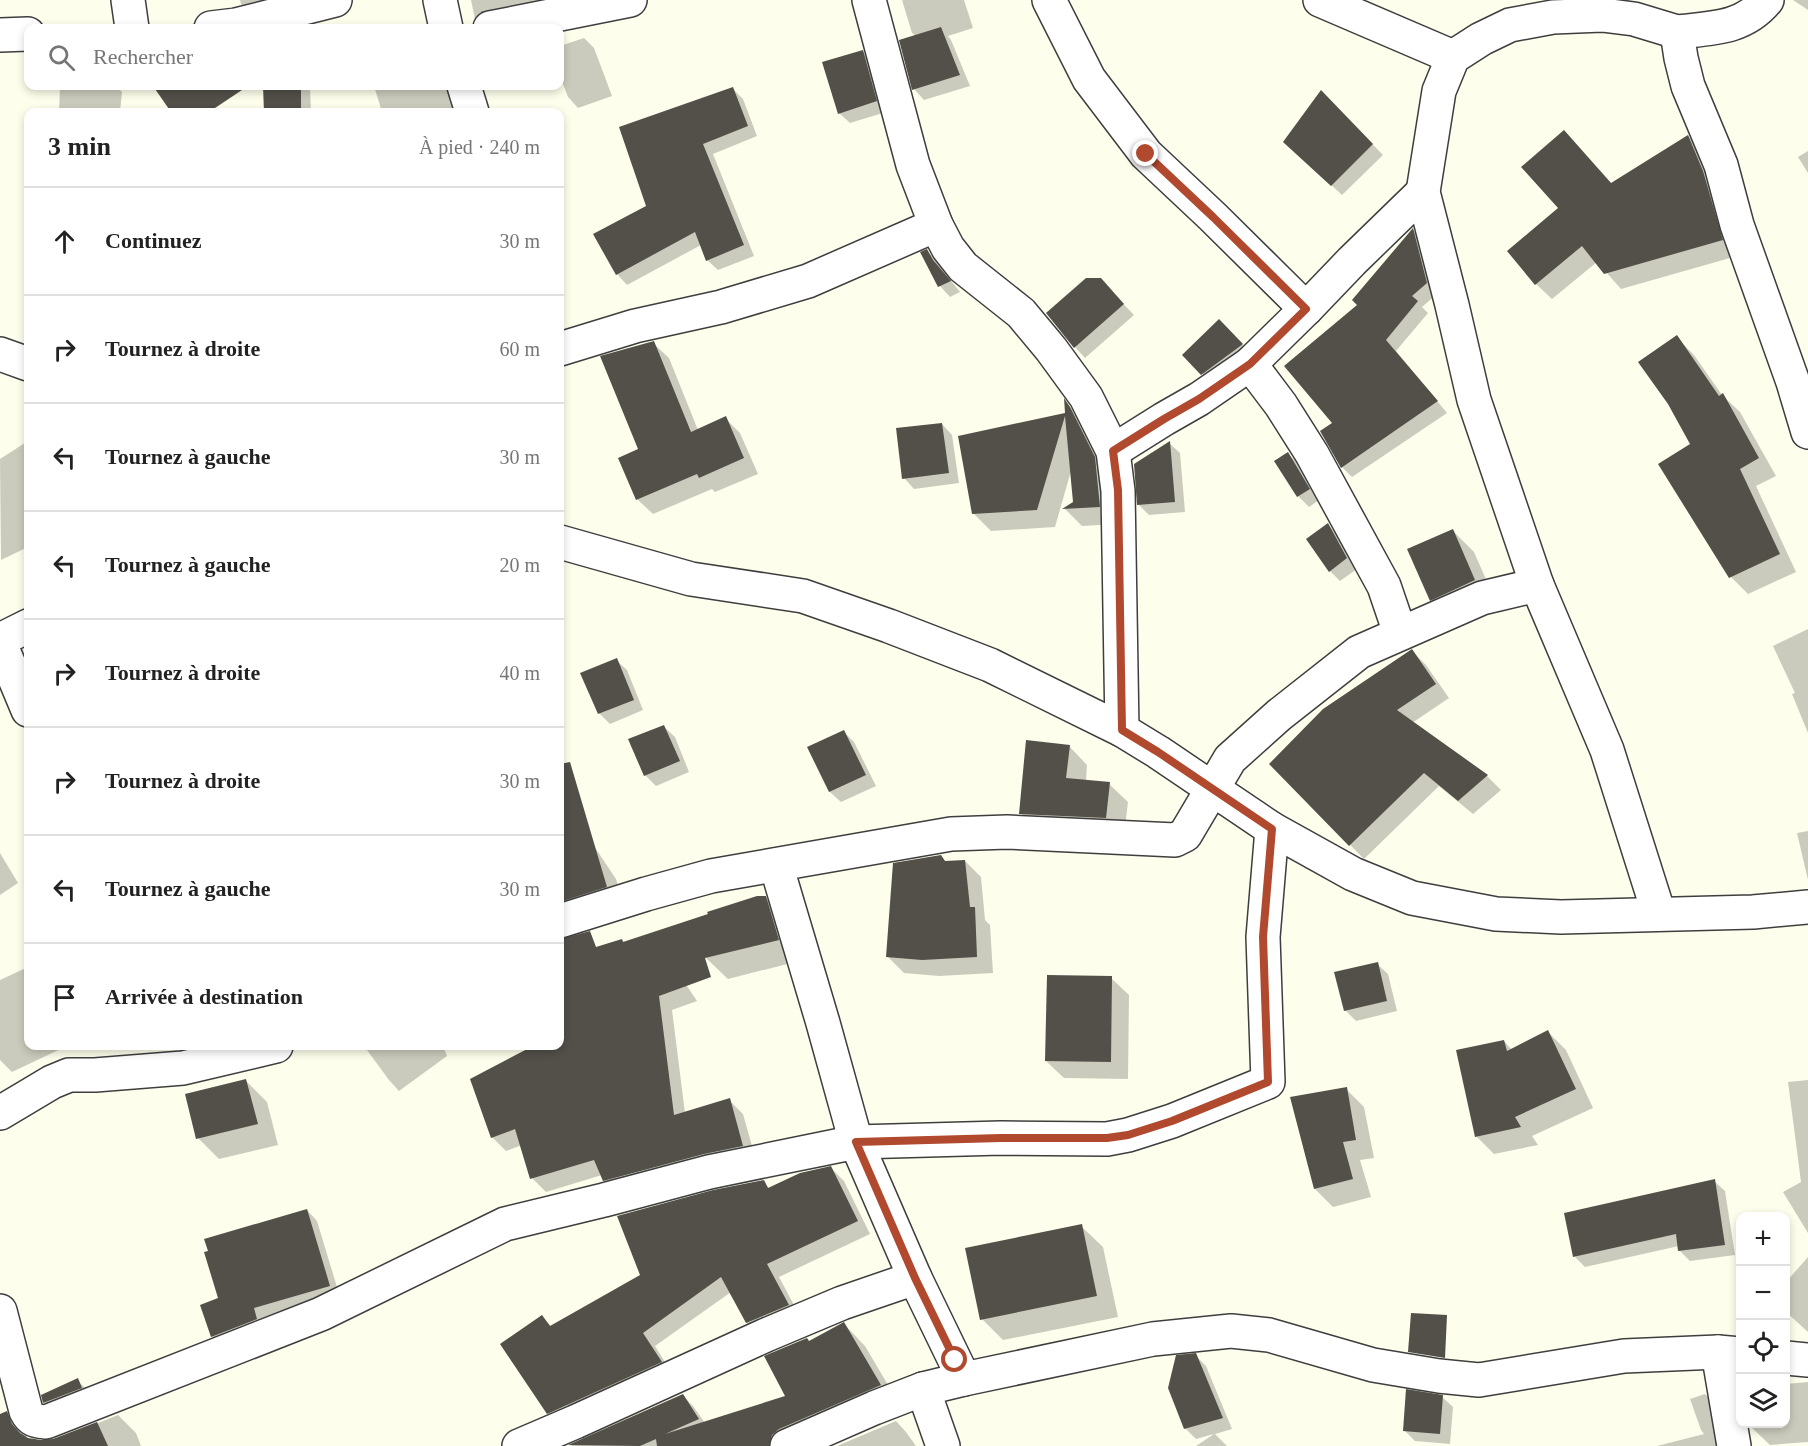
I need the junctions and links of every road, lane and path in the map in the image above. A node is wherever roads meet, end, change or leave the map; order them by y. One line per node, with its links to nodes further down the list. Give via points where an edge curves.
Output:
1 (128, 0): 10 (street)
2 (335, 0): 11 (street)
3 (440, 0): 12 (street)
4 (630, 0): 13 (street)
5 (868, 0): 21 (street, via 913,165)
6 (1049, 0): 22 (street, via 1089,79 1146,154)
7 (1320, 0): 9 (street)
8 (1767, 0): 14 (street, via 1760,9 1733,25)
9 (1375, 12): 17 (street)
10 (131, 24)
11 (235, 24)
12 (445, 24)
13 (510, 24)
14 (1677, 32): 17 (street, via 1634,19 1602,15 1553,17 1510,25); 27 (street, via 1688,86 1721,165 1737,225)
15 (24, 34): 16 (street)
16 (0, 35)
17 (1453, 57): 20 (street, via 1439,91)
18 (465, 90): 19 (street)
19 (471, 108)
20 (1423, 192): 22 (street); 30 (street, via 1474,400)
21 (936, 225): 23 (street, via 808,281); 28 (street, via 963,267 1021,313 1051,349 1086,397)
22 (1306, 309): 26 (street)
23 (564, 348)
24 (0, 354): 25 (street)
25 (24, 363)
26 (1250, 364): 28 (street); 32 (street, via 1312,454 1384,586)
27 (1808, 432)
28 (1113, 451): 35 (street, via 1118,490)
29 (564, 543): 35 (street, via 691,579 803,596 990,665)
30 (1537, 585): 32 (street, via 1482,598); 40 (street, via 1607,750)
31 (24, 628): 33 (street)
32 (1400, 633): 36 (street, via 1359,652 1279,714 1230,759)
33 (0, 642): 34 (street)
34 (24, 700)
35 (1122, 730): 36 (street)
36 (1212, 788): 37 (street); 38 (street, via 1185,835 1175,840 1007,832 951,834)
37 (1272, 829): 40 (street, via 1353,874 1412,898 1496,914); 45 (street, via 1263,937 1268,1082 1128,1135)
38 (776, 865): 41 (street, via 711,876); 45 (street)
39 (1808, 907): 40 (street)
40 (1659, 914)
41 (564, 920)
42 (240, 1050): 43 (street)
43 (178, 1057): 44 (street, via 95,1075 69,1075)
44 (0, 1113)
45 (856, 1142): 46 (street); 53 (street, via 709,1172 505,1224 321,1314)
46 (915, 1278): 51 (street); 54 (street, via 766,1335)
47 (0, 1311): 53 (street, via 26,1412)
48 (1729, 1353): 51 (street, via 1624,1356 1479,1380 1373,1365 1269,1335 1231,1331 1153,1339); 57 (street)
49 (1790, 1358): 50 (street)
50 (1808, 1360)
51 (964, 1379): 52 (street)
52 (922, 1389): 55 (street); 56 (street)
53 (50, 1434)
54 (519, 1446)
55 (787, 1446)
56 (943, 1446)
57 (1734, 1446)

